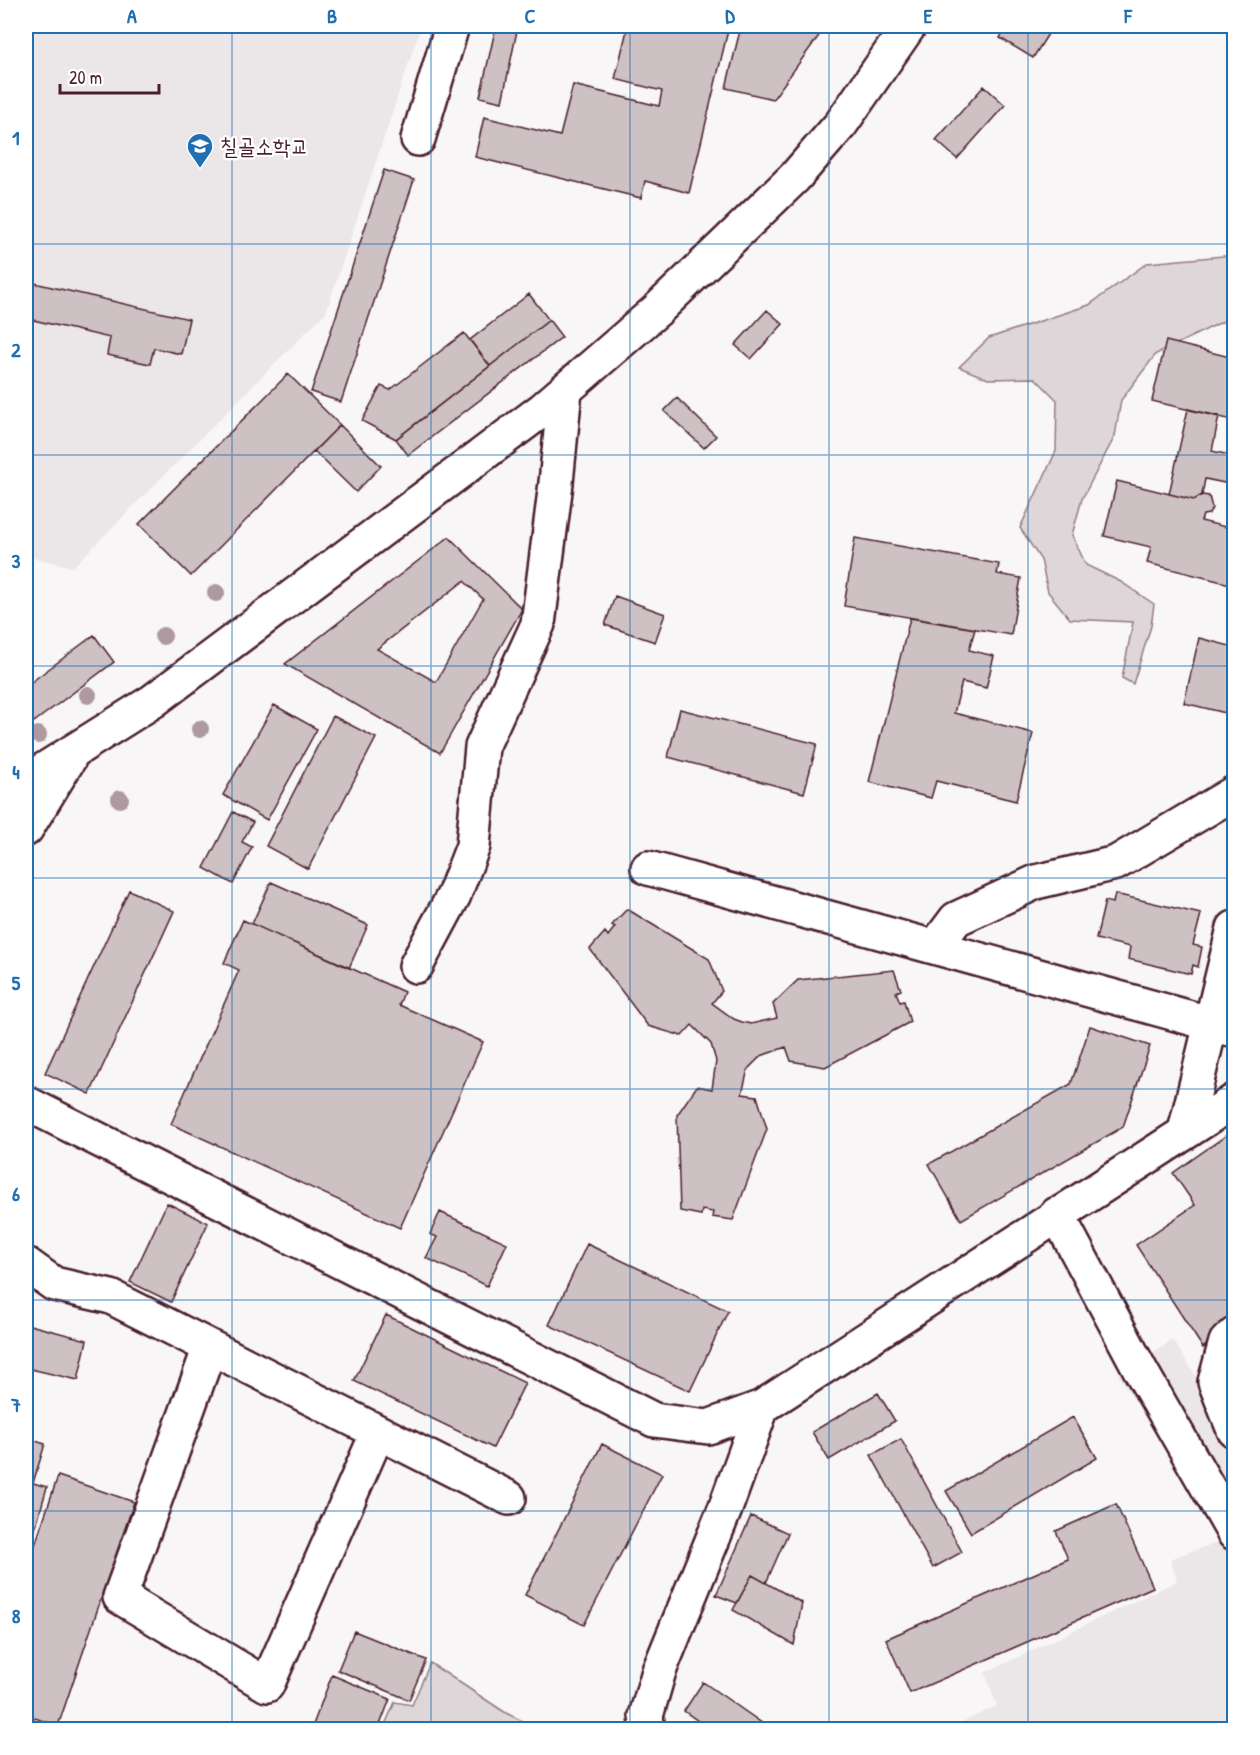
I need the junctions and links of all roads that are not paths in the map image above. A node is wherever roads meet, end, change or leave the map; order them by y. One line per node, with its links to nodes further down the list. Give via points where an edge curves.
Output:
1 (452, 26): 3 (street)
2 (909, 26): 4 (street, via 841,124 795,177 656,311)
3 (418, 139)
4 (565, 390): 5 (street, via 153,701); 12 (street, via 538,624 482,747 473,846 454,895)
5 (73, 751): 6 (street); 8 (street)
6 (26, 781)
7 (1234, 793): 11 (street, via 1116,863 1036,882 956,919)
8 (26, 829)
9 (648, 868): 11 (street)
10 (1234, 928): 13 (street)
11 (935, 947): 13 (street)
12 (416, 966)
13 (1223, 1026): 16 (street)
14 (1234, 1101): 16 (street)
15 (26, 1106): 21 (street, via 654,1420 708,1427)
16 (1185, 1131): 17 (street)
17 (1057, 1215): 21 (street); 25 (street)
18 (26, 1264): 20 (street, via 54,1284 111,1297)
19 (1234, 1335): 22 (street, via 1226,1342 1215,1382)
20 (210, 1347): 23 (street); 23 (street, via 120,1597 267,1685)
21 (762, 1407): 26 (street, via 726,1509 659,1671 646,1716)
22 (1234, 1430)
23 (378, 1432): 24 (street)
24 (509, 1498)
25 (1234, 1533)
26 (648, 1730)

